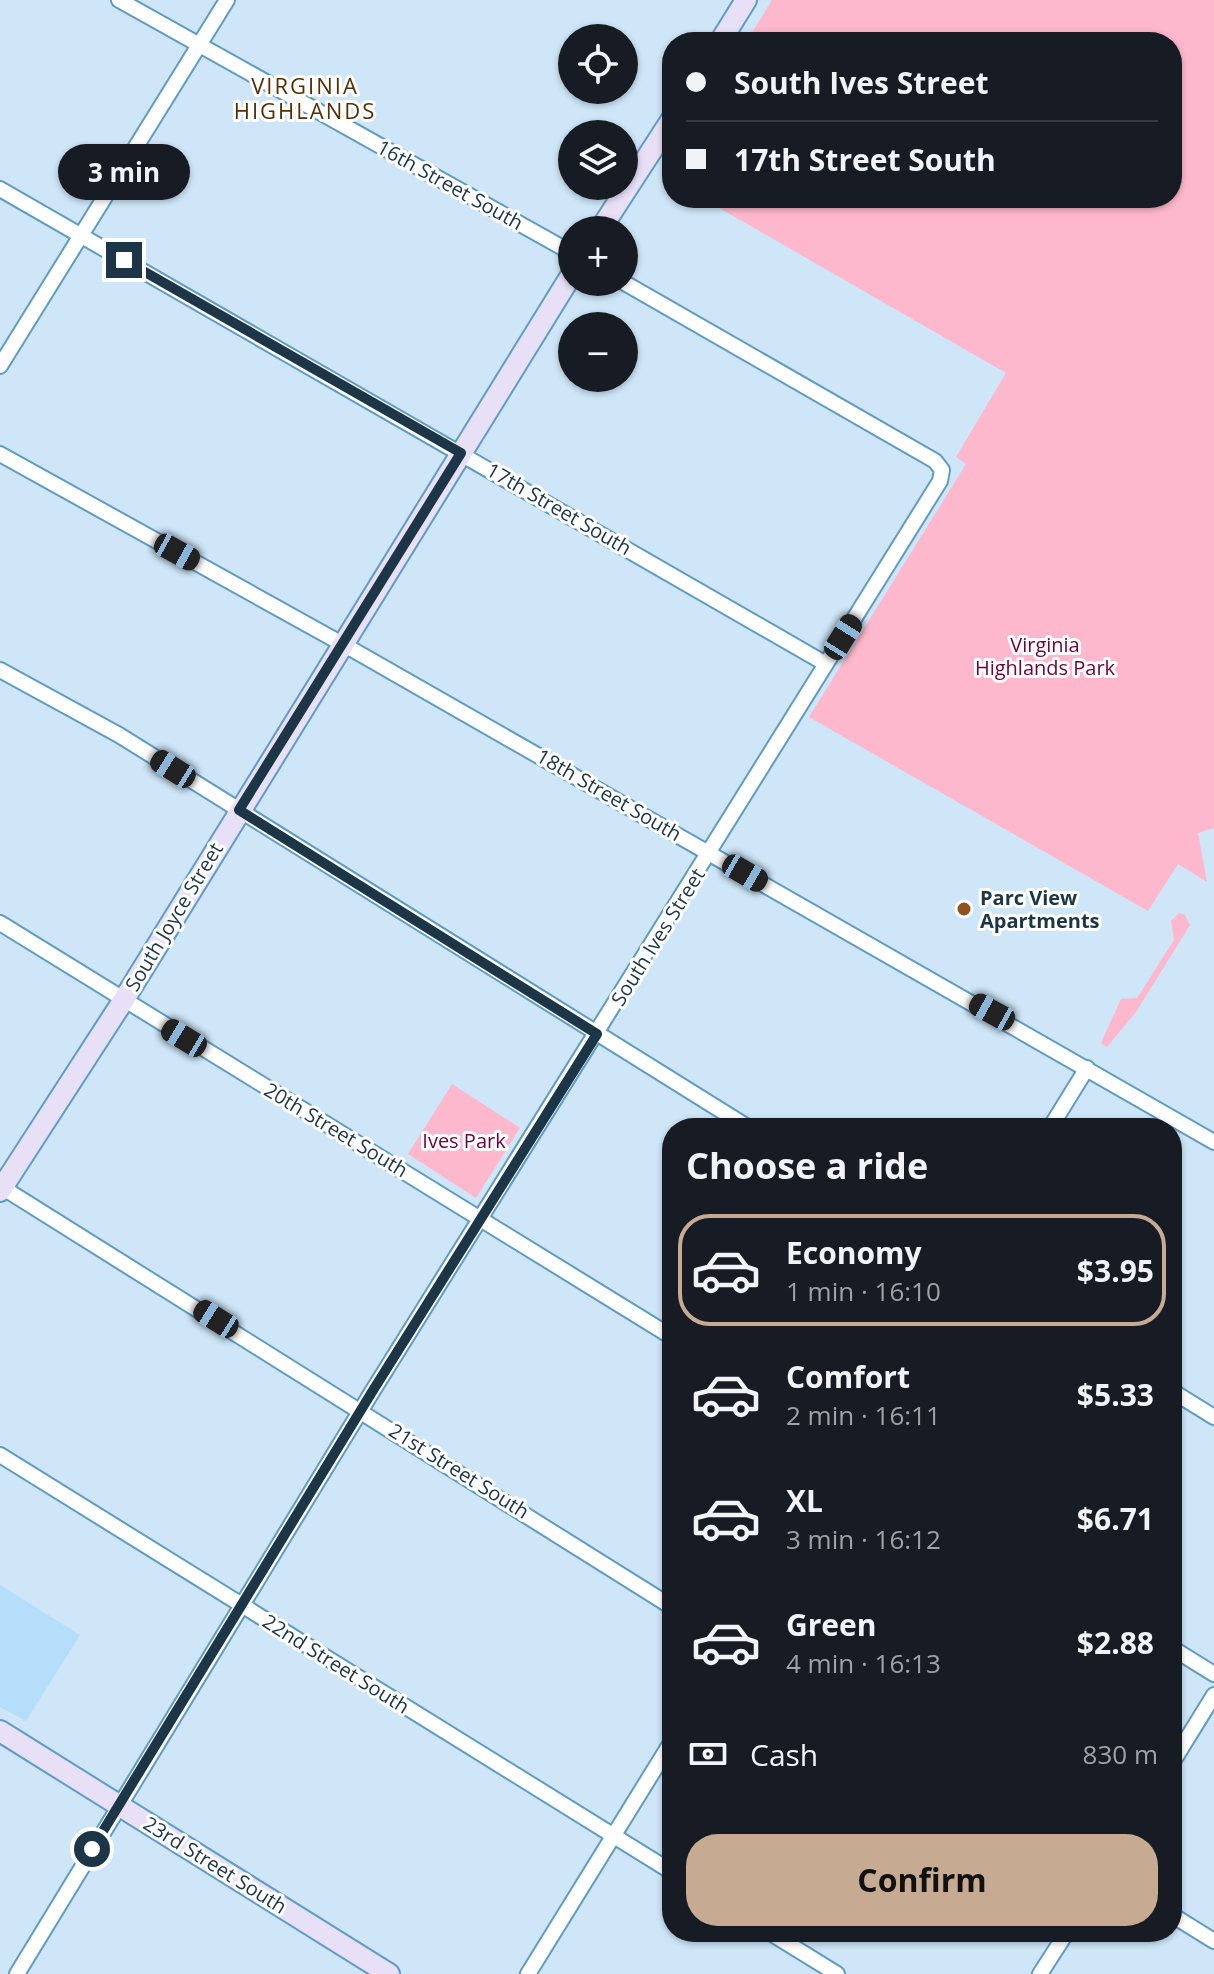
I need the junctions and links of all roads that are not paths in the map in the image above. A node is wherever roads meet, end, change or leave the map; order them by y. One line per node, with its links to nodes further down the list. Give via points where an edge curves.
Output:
1 (119, 0): 5 (street, 16th Street South)
2 (227, 0): 5 (street)
3 (746, 0): 4 (street)
4 (726, 32)
5 (198, 45): 9 (street); 10 (street, 16th Street South)
6 (662, 134): 8 (street)
7 (0, 189): 9 (street, 17th Street South)
8 (609, 216)
9 (81, 235): 13 (street); 14 (street, 17th Street South)
10 (558, 245)
11 (638, 291): 17 (street, South Ives Street, via 935,461 942,470)
12 (558, 296): 14 (street, South Joyce Street)
13 (0, 366)
14 (461, 453): 16 (street, South Joyce Street); 17 (street, 17th Street South)
15 (0, 454): 16 (street, 18th Street South)
16 (344, 646): 19 (street, South Joyce Street); 20 (street, 18th Street South)
17 (826, 664): 20 (street, South Ives Street)
18 (0, 670): 19 (street, via 119,735)
19 (239, 810): 22 (street, South Joyce Street); 23 (street)
20 (710, 853): 23 (street, South Ives Street); 24 (street, 18th Street South)
21 (0, 923): 22 (street, 20th Street South)
22 (123, 1001): 30 (street, South Joyce Street); 31 (street, 20th Street South)
23 (597, 1034): 25 (street); 31 (street, South Ives Street)
24 (1087, 1068): 26 (street); 27 (street, 18th Street South)
25 (733, 1118)
26 (1056, 1118)
27 (1173, 1118)
28 (1182, 1123): 29 (street, 18th Street South)
29 (1214, 1142)
30 (1, 1188): 34 (street, 21st Street South)
31 (481, 1219): 32 (street, 20th Street South); 34 (street, South Ives Street)
32 (662, 1331)
33 (1182, 1397): 35 (street)
34 (361, 1409): 37 (street, 21st Street South); 38 (street, South Ives Street)
35 (1214, 1417)
36 (0, 1455): 38 (street, 22nd Street South)
37 (662, 1601)
38 (241, 1605): 45 (street, South Ives Street); 46 (street, 22nd Street South)
39 (1182, 1654): 40 (street)
40 (1214, 1674)
41 (1214, 1695): 43 (street)
42 (0, 1731): 45 (street, 23rd Street South)
43 (1182, 1747)
44 (662, 1757): 46 (street)
45 (119, 1805): 52 (street, South Ives Street); 53 (street, 23rd Street South)
46 (614, 1836): 47 (street, 22nd Street South); 54 (street)
47 (662, 1866)
48 (1182, 1921): 49 (street)
49 (1214, 1941)
50 (785, 1942): 55 (street)
51 (1061, 1942): 56 (street)
52 (17, 1974)
53 (389, 1974)
54 (528, 1974)
55 (837, 1974)
56 (1040, 1974)

